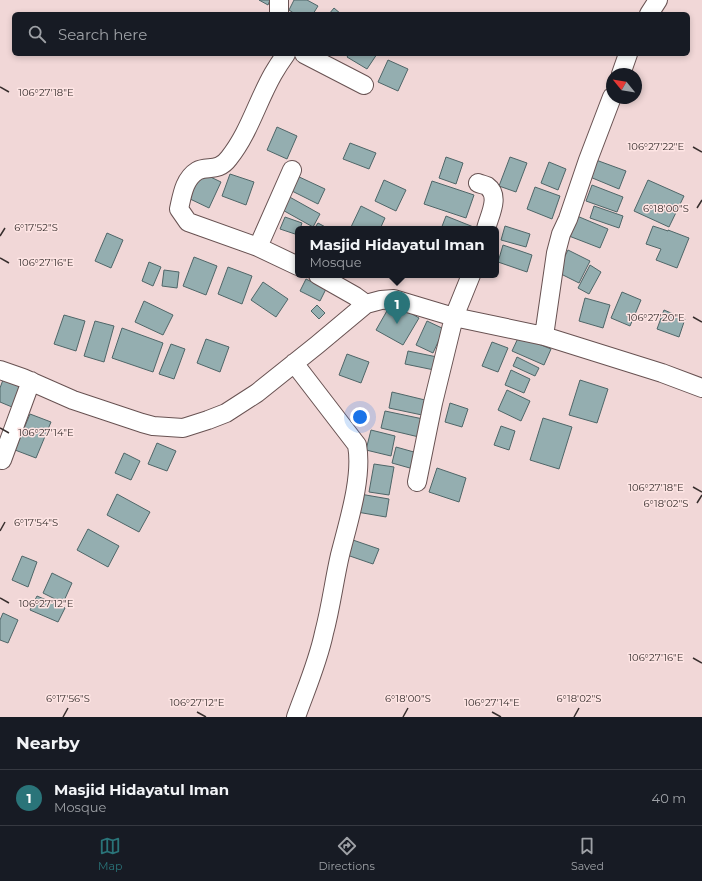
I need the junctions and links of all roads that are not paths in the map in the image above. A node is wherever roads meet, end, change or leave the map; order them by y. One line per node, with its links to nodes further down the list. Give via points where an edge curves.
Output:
1 (279, 0): 3 (street)
2 (658, 0): 4 (street)
3 (279, 12)
4 (650, 12)
5 (285, 56): 14 (street, via 272,75 247,131 228,160 216,168 197,171 189,178 179,209 188,222)
6 (308, 56): 9 (street)
7 (627, 56): 8 (street)
8 (623, 68)
9 (364, 85)
10 (609, 104): 20 (street, via 561,234)
11 (292, 170): 14 (street)
12 (478, 183): 13 (street, via 487,186 494,198)
13 (487, 226)
14 (258, 247): 15 (street)
15 (295, 265)
16 (323, 278): 18 (street)
17 (470, 278): 19 (street)
18 (366, 304): 19 (street, via 394,299); 21 (street)
19 (454, 317): 20 (street); 26 (street)
20 (544, 336): 24 (street)
21 (294, 363): 23 (street, via 257,393 226,413 183,428 142,423 73,400); 27 (street, via 357,444 359,458 351,509 324,634)
22 (0, 370): 23 (street)
23 (31, 381): 25 (street)
24 (702, 388)
25 (2, 460)
26 (417, 482)
27 (296, 717)

